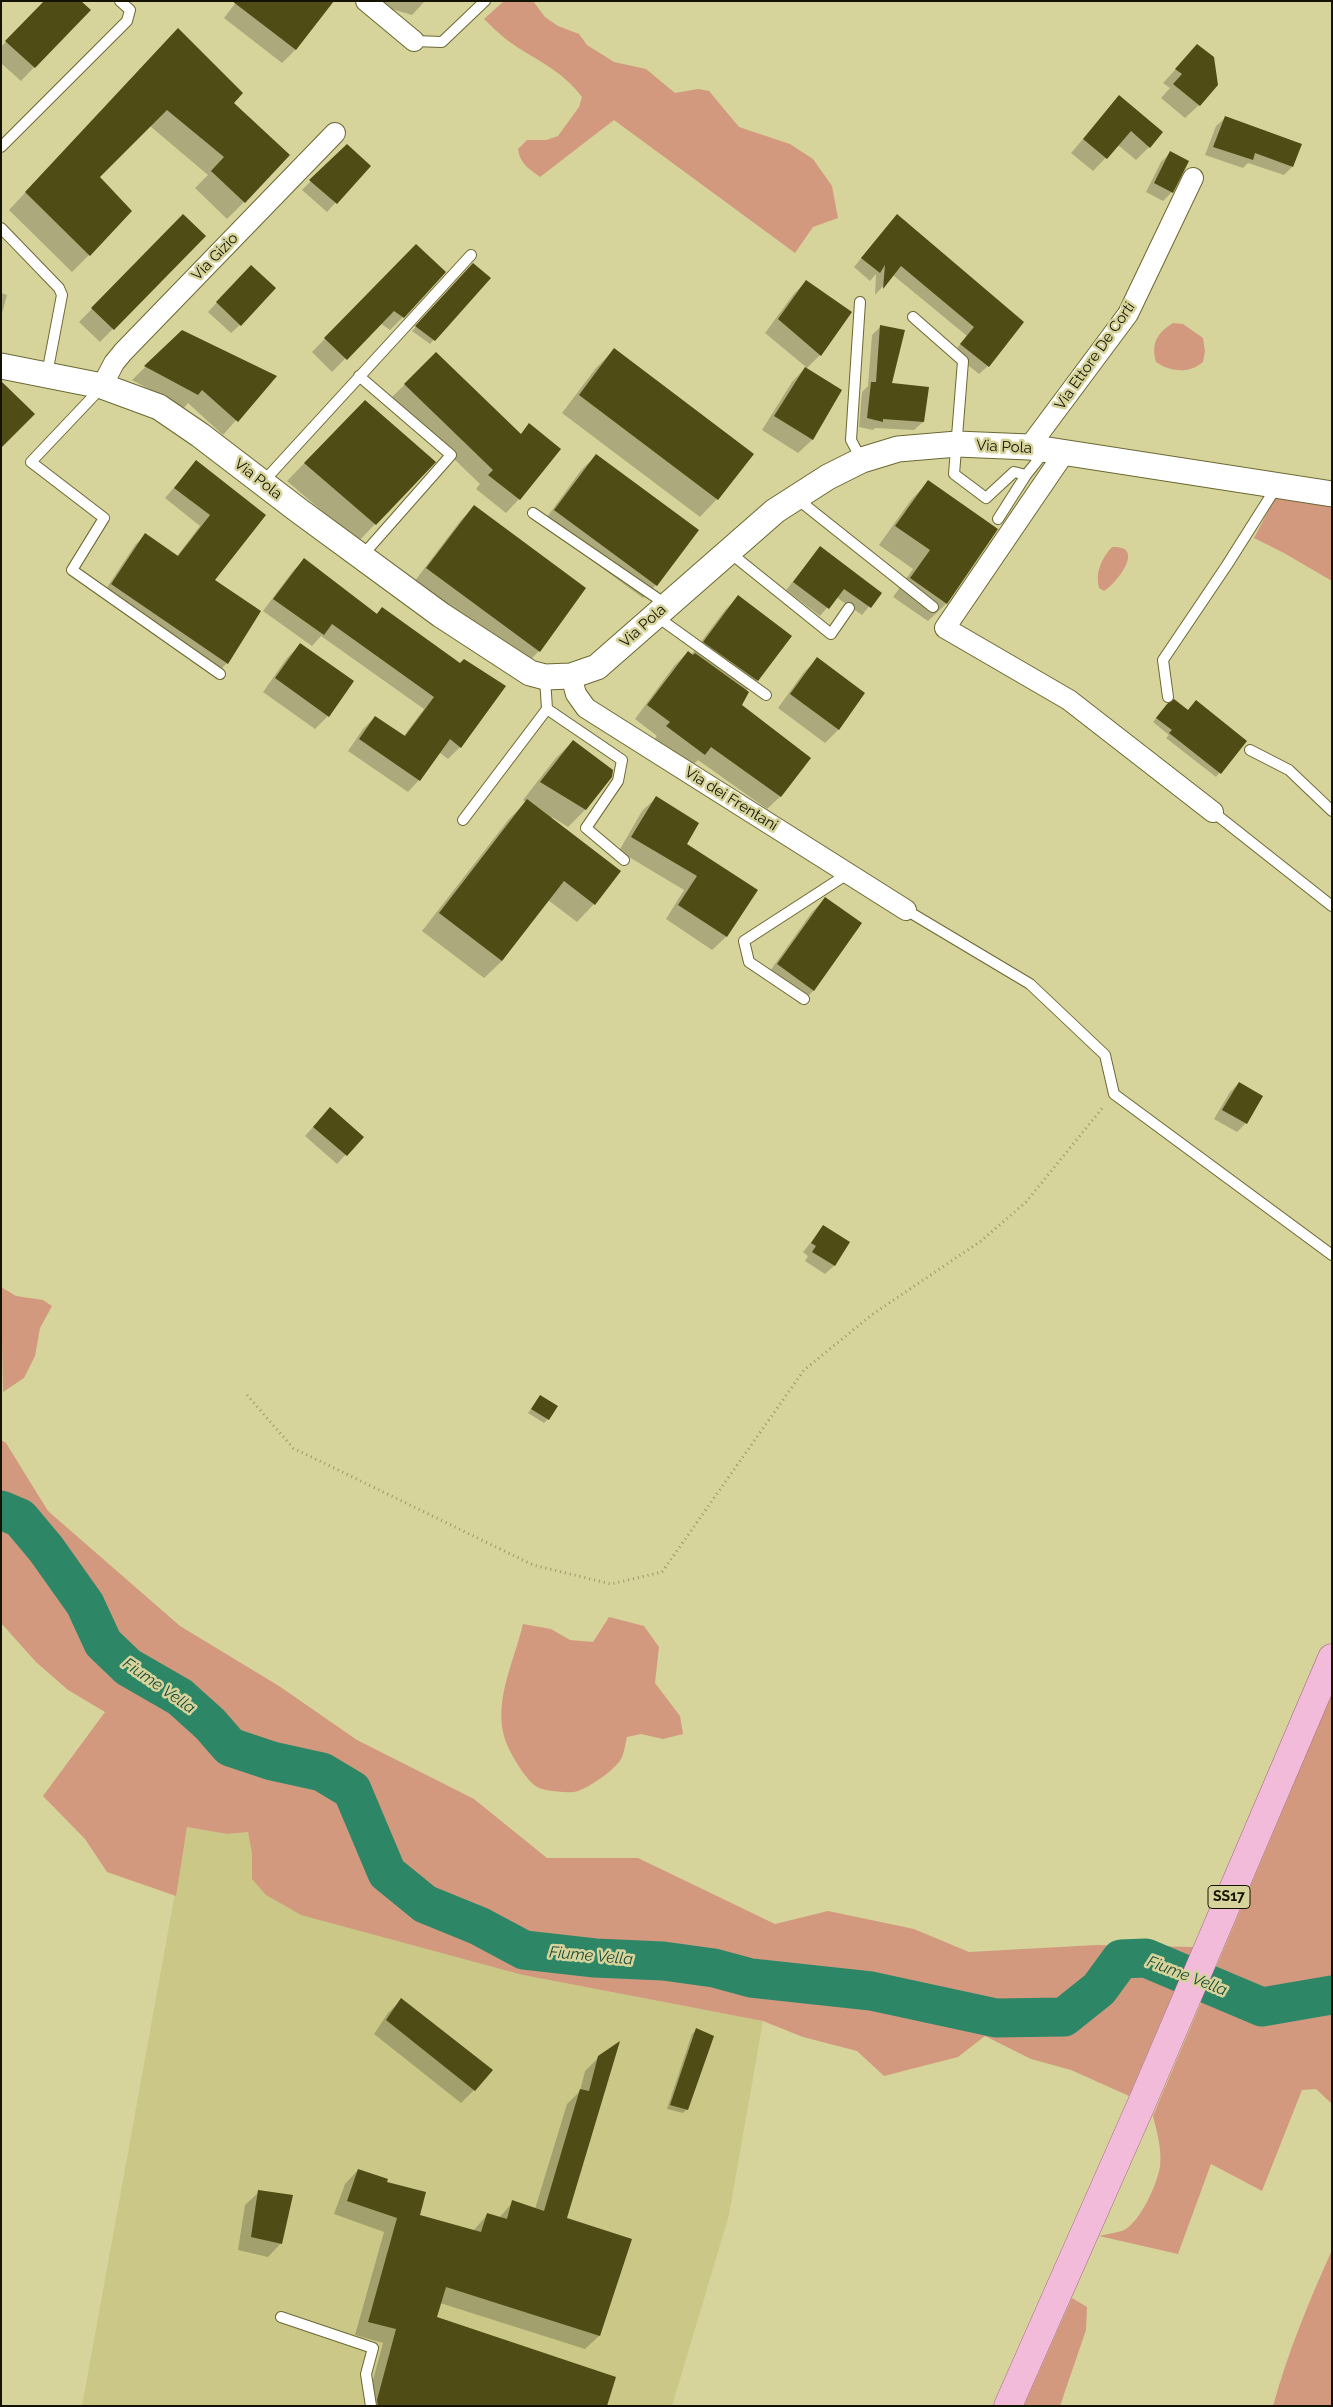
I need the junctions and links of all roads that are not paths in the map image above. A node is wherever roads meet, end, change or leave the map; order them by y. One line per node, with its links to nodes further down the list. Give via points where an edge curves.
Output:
1 (120, 1): 6 (lane, via 130,10 127,21)
2 (366, 1): 4 (street)
3 (485, 1): 4 (lane, via 442,42)
4 (414, 41)
5 (335, 133): 15 (street, Via Gizio, via 123,352)
6 (1, 147)
7 (1192, 178): 17 (street, Via Ettore De Corti, via 1128,314)
8 (1, 228): 13 (lane, via 62,295)
9 (471, 255): 14 (lane)
10 (860, 302): 18 (lane, via 851,440)
11 (913, 317): 16 (lane, via 963,361)
12 (1, 366): 13 (street, Via Pola)
13 (47, 374): 15 (street, Via Pola)
14 (359, 376): 20 (lane); 27 (lane, via 451,455)
15 (102, 386): 20 (street, Via Pola, via 166,411); 31 (lane, via 31,462 104,518 72,570)
16 (957, 444): 17 (street, Via Pola); 18 (street, Via Pola, via 898,449); 19 (lane, via 954,474 986,498 1014,472)
17 (1047, 450): 19 (lane); 21 (street, Via Pola); 39 (street, Via Ettore De Corti, via 945,628 1069,700)
18 (862, 460): 23 (street, Via Pola)
19 (1026, 475): 25 (lane)
20 (262, 483): 27 (street, Via Pola)
21 (1278, 485): 22 (street, Via Pola); 35 (lane, via 1163,660)
22 (1332, 494)
23 (795, 497): 26 (street, Via Pola); 28 (lane)
24 (533, 513): 30 (lane)
25 (998, 519)
26 (728, 552): 29 (lane, via 831,634); 30 (street, Via Pola)
27 (361, 556): 33 (street, Via Pola, via 440,615 522,669)
28 (933, 607)
29 (849, 608)
30 (661, 610): 32 (street, Via Pola, via 597,666); 34 (lane)
31 (220, 674)
32 (571, 676): 33 (street, Via Pola); 42 (street, Via dei Frentani, via 576,694 586,708)
33 (545, 677): 36 (lane)
34 (766, 695)
35 (1168, 697)
36 (547, 709): 40 (lane); 41 (lane, via 622,760 618,781 586,828)
37 (1250, 750): 38 (lane, via 1289,770)
38 (1332, 811)
39 (1213, 812): 43 (lane)
40 (463, 820)
41 (624, 860)
42 (849, 874): 44 (street, Via dei Frentani); 45 (lane, via 744,941 749,962)
43 (1332, 906)
44 (906, 910): 46 (lane, via 1030,984 1105,1055 1114,1094)
45 (804, 999)
46 (1332, 1255)
47 (1332, 1658): 50 (main road, SS17)
48 (281, 2317): 49 (lane, via 373,2348 366,2374)
49 (371, 2406)
50 (1008, 2406)

